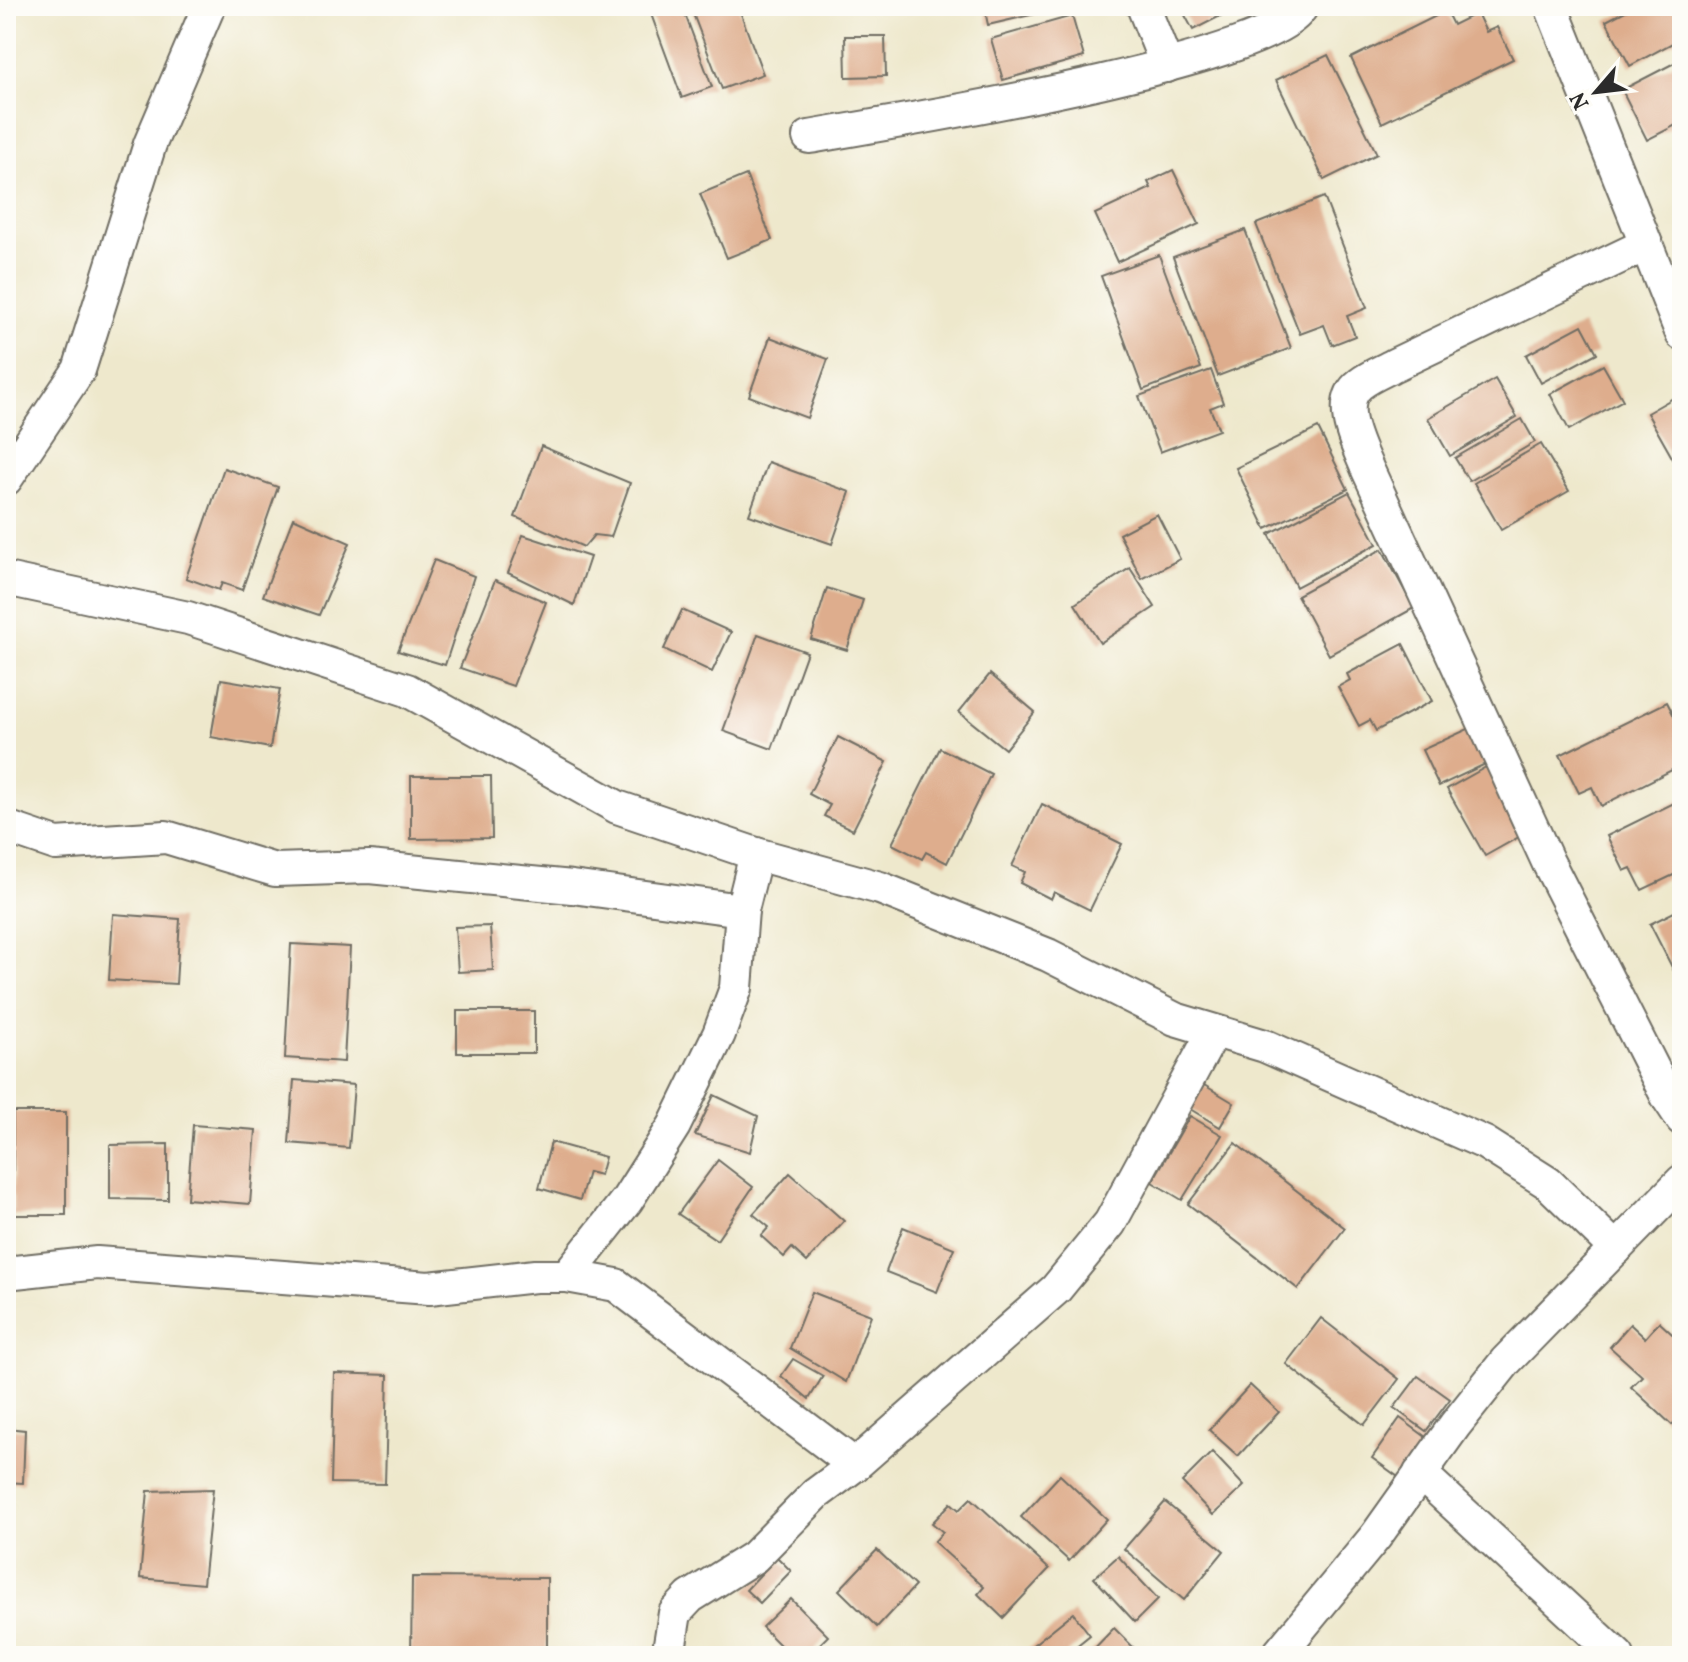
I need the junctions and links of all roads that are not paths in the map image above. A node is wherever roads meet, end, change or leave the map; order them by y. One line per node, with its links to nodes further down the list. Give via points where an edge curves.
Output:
1 (209, 6): 9 (street, via 150,144 79,370)
2 (1143, 6): 5 (street)
3 (1302, 6): 5 (street, via 1286,25)
4 (1551, 6): 7 (street)
5 (1167, 66): 6 (street, via 995,105)
6 (809, 137)
7 (1645, 245): 8 (street); 15 (street, via 1394,365 1357,386 1349,403 1352,431 1367,468 1548,862)
8 (1682, 334)
9 (6, 479)
10 (6, 579): 12 (street, via 188,618 407,690 617,807)
11 (6, 827): 13 (street, via 56,844 166,837 275,870 369,867)
12 (756, 854): 13 (street); 14 (street, via 880,888 1048,955)
13 (742, 910): 19 (street, via 736,988 719,1034 674,1126 627,1200)
14 (1213, 1033): 17 (street, via 1265,1046 1485,1143 1548,1183); 20 (street, via 1110,1223 1056,1289)
15 (1682, 1119)
16 (1682, 1181): 17 (street)
17 (1616, 1249): 21 (street, via 1506,1361)
18 (6, 1273): 19 (street, via 97,1263 429,1288)
19 (567, 1276): 20 (street, via 616,1285)
20 (855, 1465): 22 (street, via 816,1494 754,1557 690,1597 675,1613)
21 (1420, 1473): 23 (street, via 1376,1536); 24 (street)
22 (668, 1656)
23 (1277, 1656)
24 (1618, 1656)

